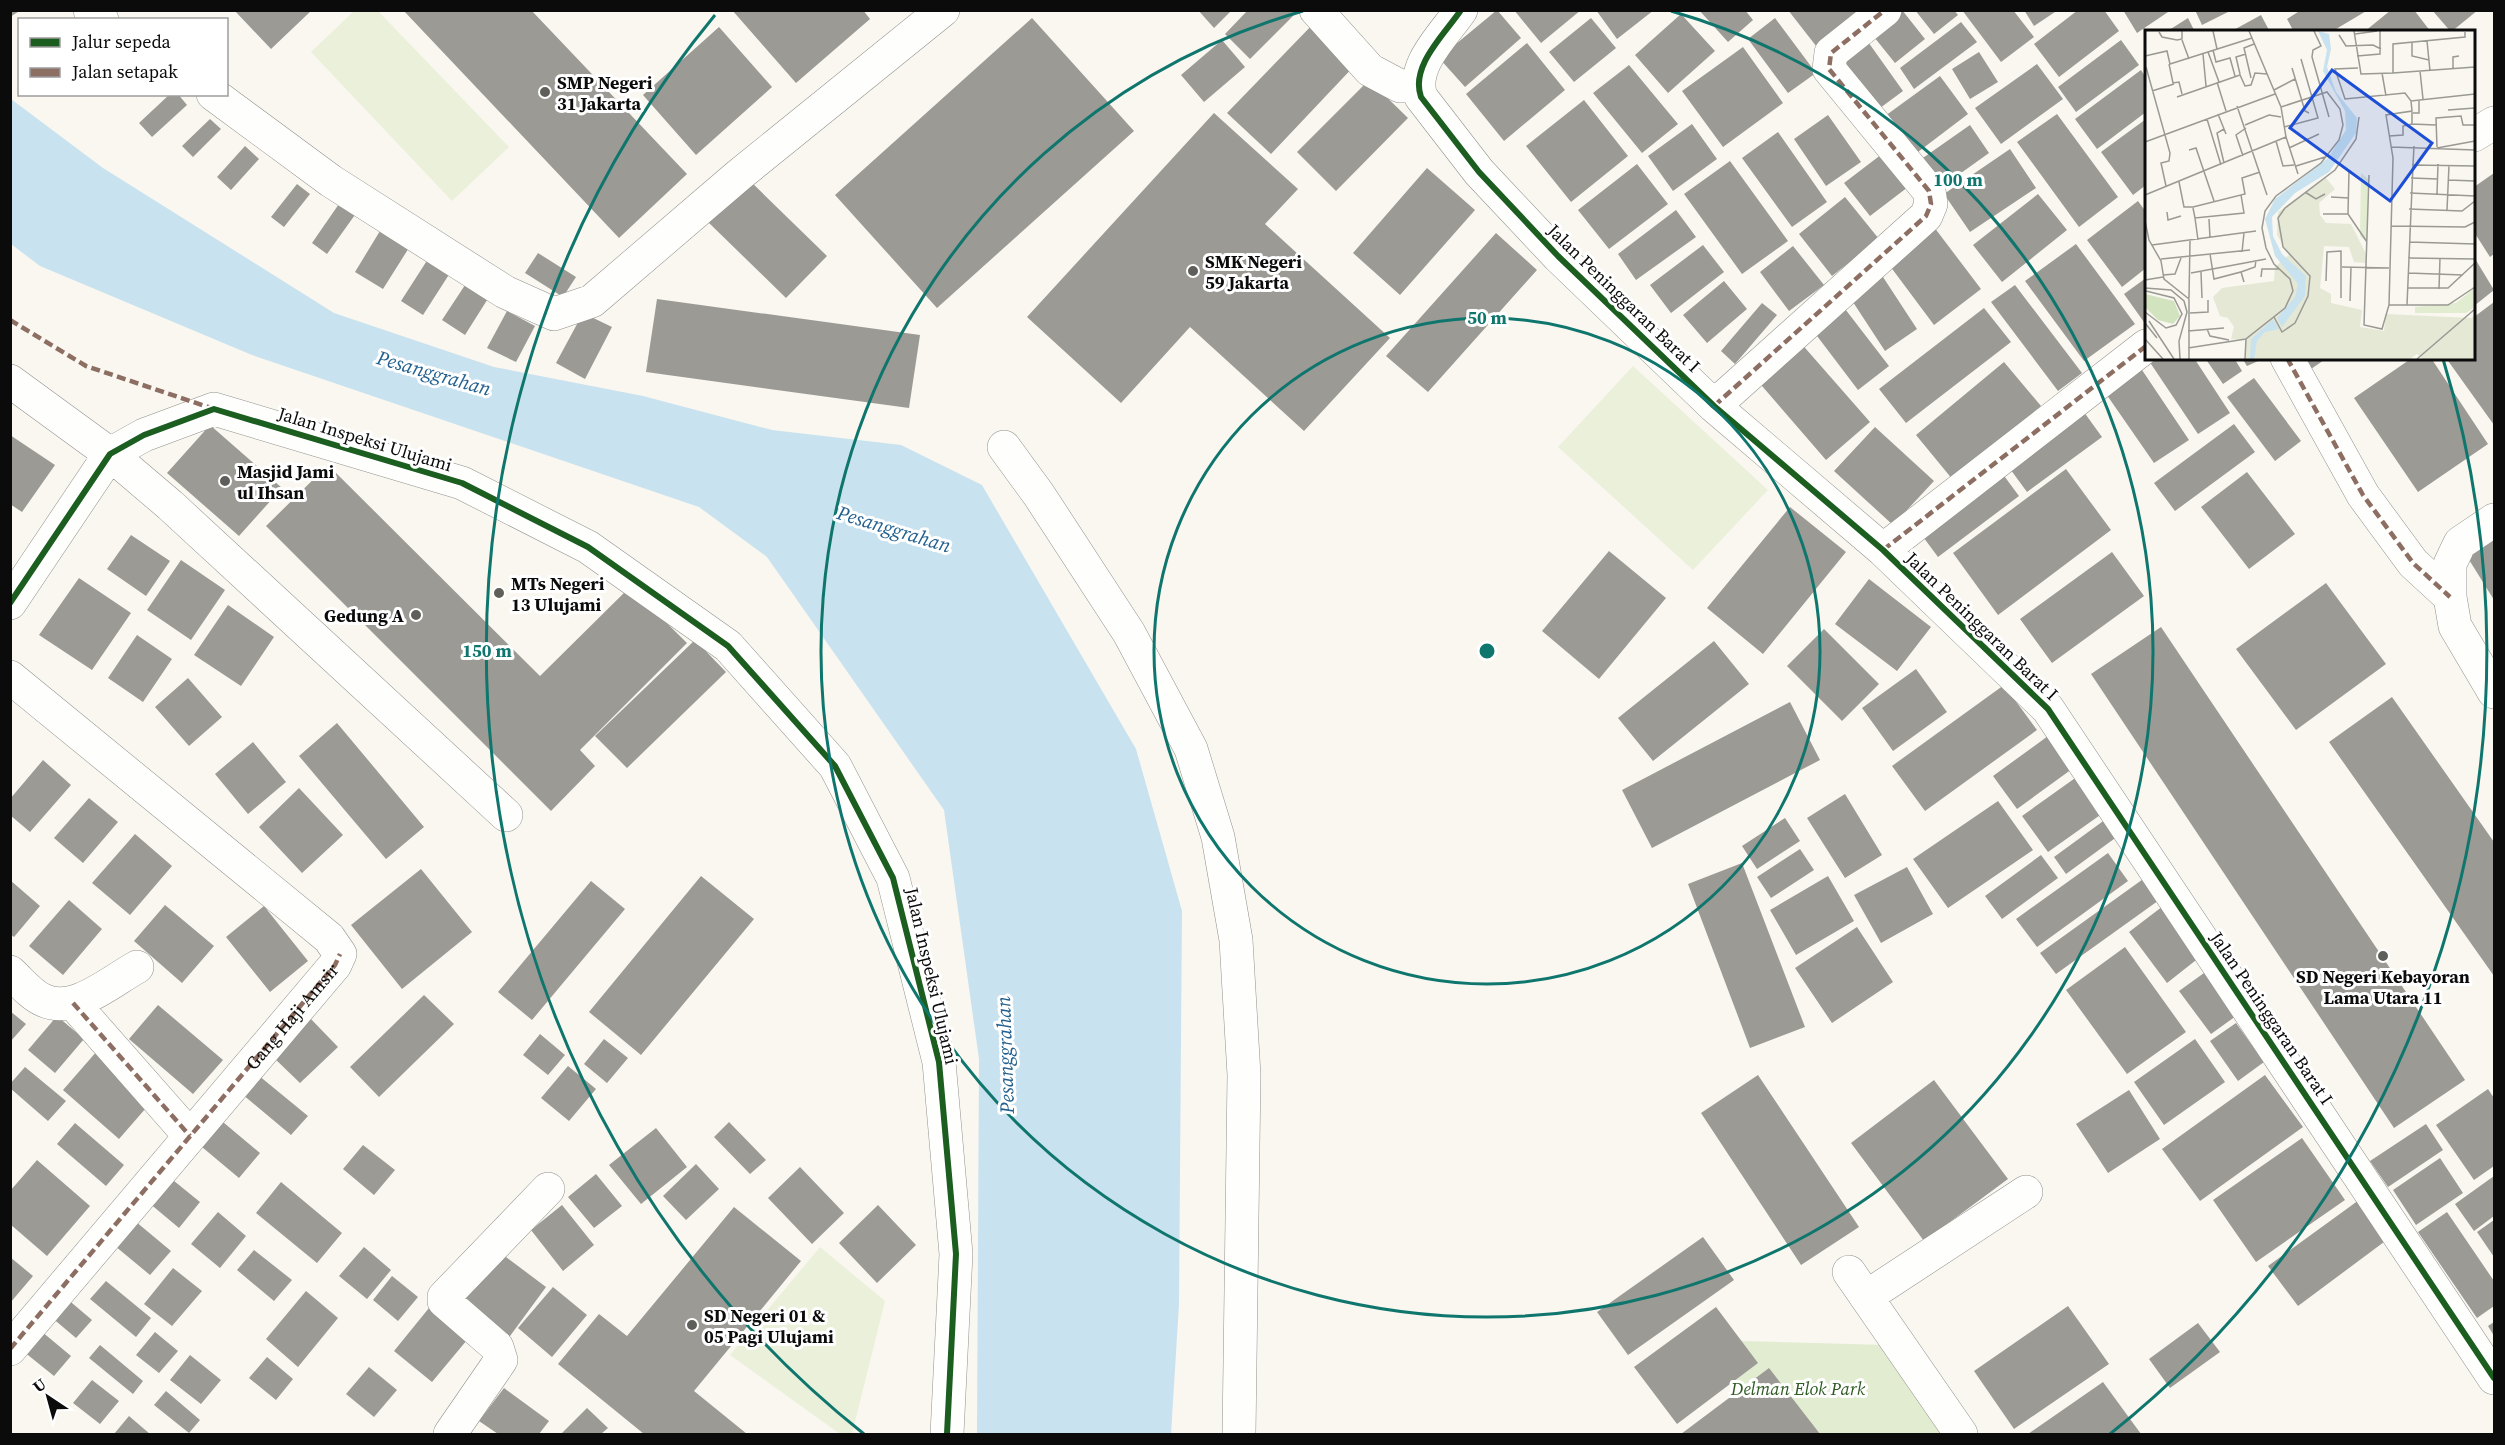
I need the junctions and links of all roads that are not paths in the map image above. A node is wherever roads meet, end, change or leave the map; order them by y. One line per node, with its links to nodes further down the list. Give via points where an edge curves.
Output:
1 (943, 10): 6 (street, via 739,175 592,301 554,314 505,292 332,181)
2 (1316, 10): 5 (street, via 1370,70 1400,86)
3 (1461, 10): 5 (street, via 1419,73)
4 (1885, 10): 12 (street, via 1831,53 1829,69 1929,191 1931,204 1926,216)
5 (1417, 86): 12 (street, Jalan Peninggaran Barat I, via 1421,97 1479,172 1558,256)
6 (216, 96)
7 (2494, 123): 8 (street)
8 (2475, 134)
9 (2145, 347): 16 (street)
10 (2287, 360): 18 (street, via 2364,495)
11 (10, 381): 14 (street)
12 (1714, 406): 16 (street, Jalan Peninggaran Barat I)
13 (1004, 447): 32 (street, via 1129,633 1191,749 1218,837 1236,940 1244,1075)
14 (110, 454): 17 (street); 21 (street); 31 (street, Jalan Inspeksi Ulujami, via 144,435 214,409 462,483 588,547 728,646 835,766 893,878 939,1062 956,1254)
15 (2494, 520): 18 (street, via 2460,543 2450,564)
16 (1883, 550): 29 (street, Jalan Peninggaran Barat I, via 2048,709)
17 (10, 603)
18 (2452, 612): 20 (street)
19 (10, 677): 25 (street, Gang Haji Amsir, via 329,938 340,954 335,965)
20 (2494, 692)
21 (506, 815)
22 (136, 967): 24 (street)
23 (10, 972): 24 (street, via 41,1000 59,1005)
24 (73, 1003): 25 (street)
25 (190, 1136): 28 (street, Gang Haji Amsir)
26 (548, 1189): 30 (street, via 444,1297 497,1347 501,1360)
27 (2026, 1191): 33 (street, via 1858,1285)
28 (10, 1349)
29 (2494, 1378)
30 (450, 1434)
31 (947, 1434)
32 (1239, 1434)
33 (1961, 1434)

